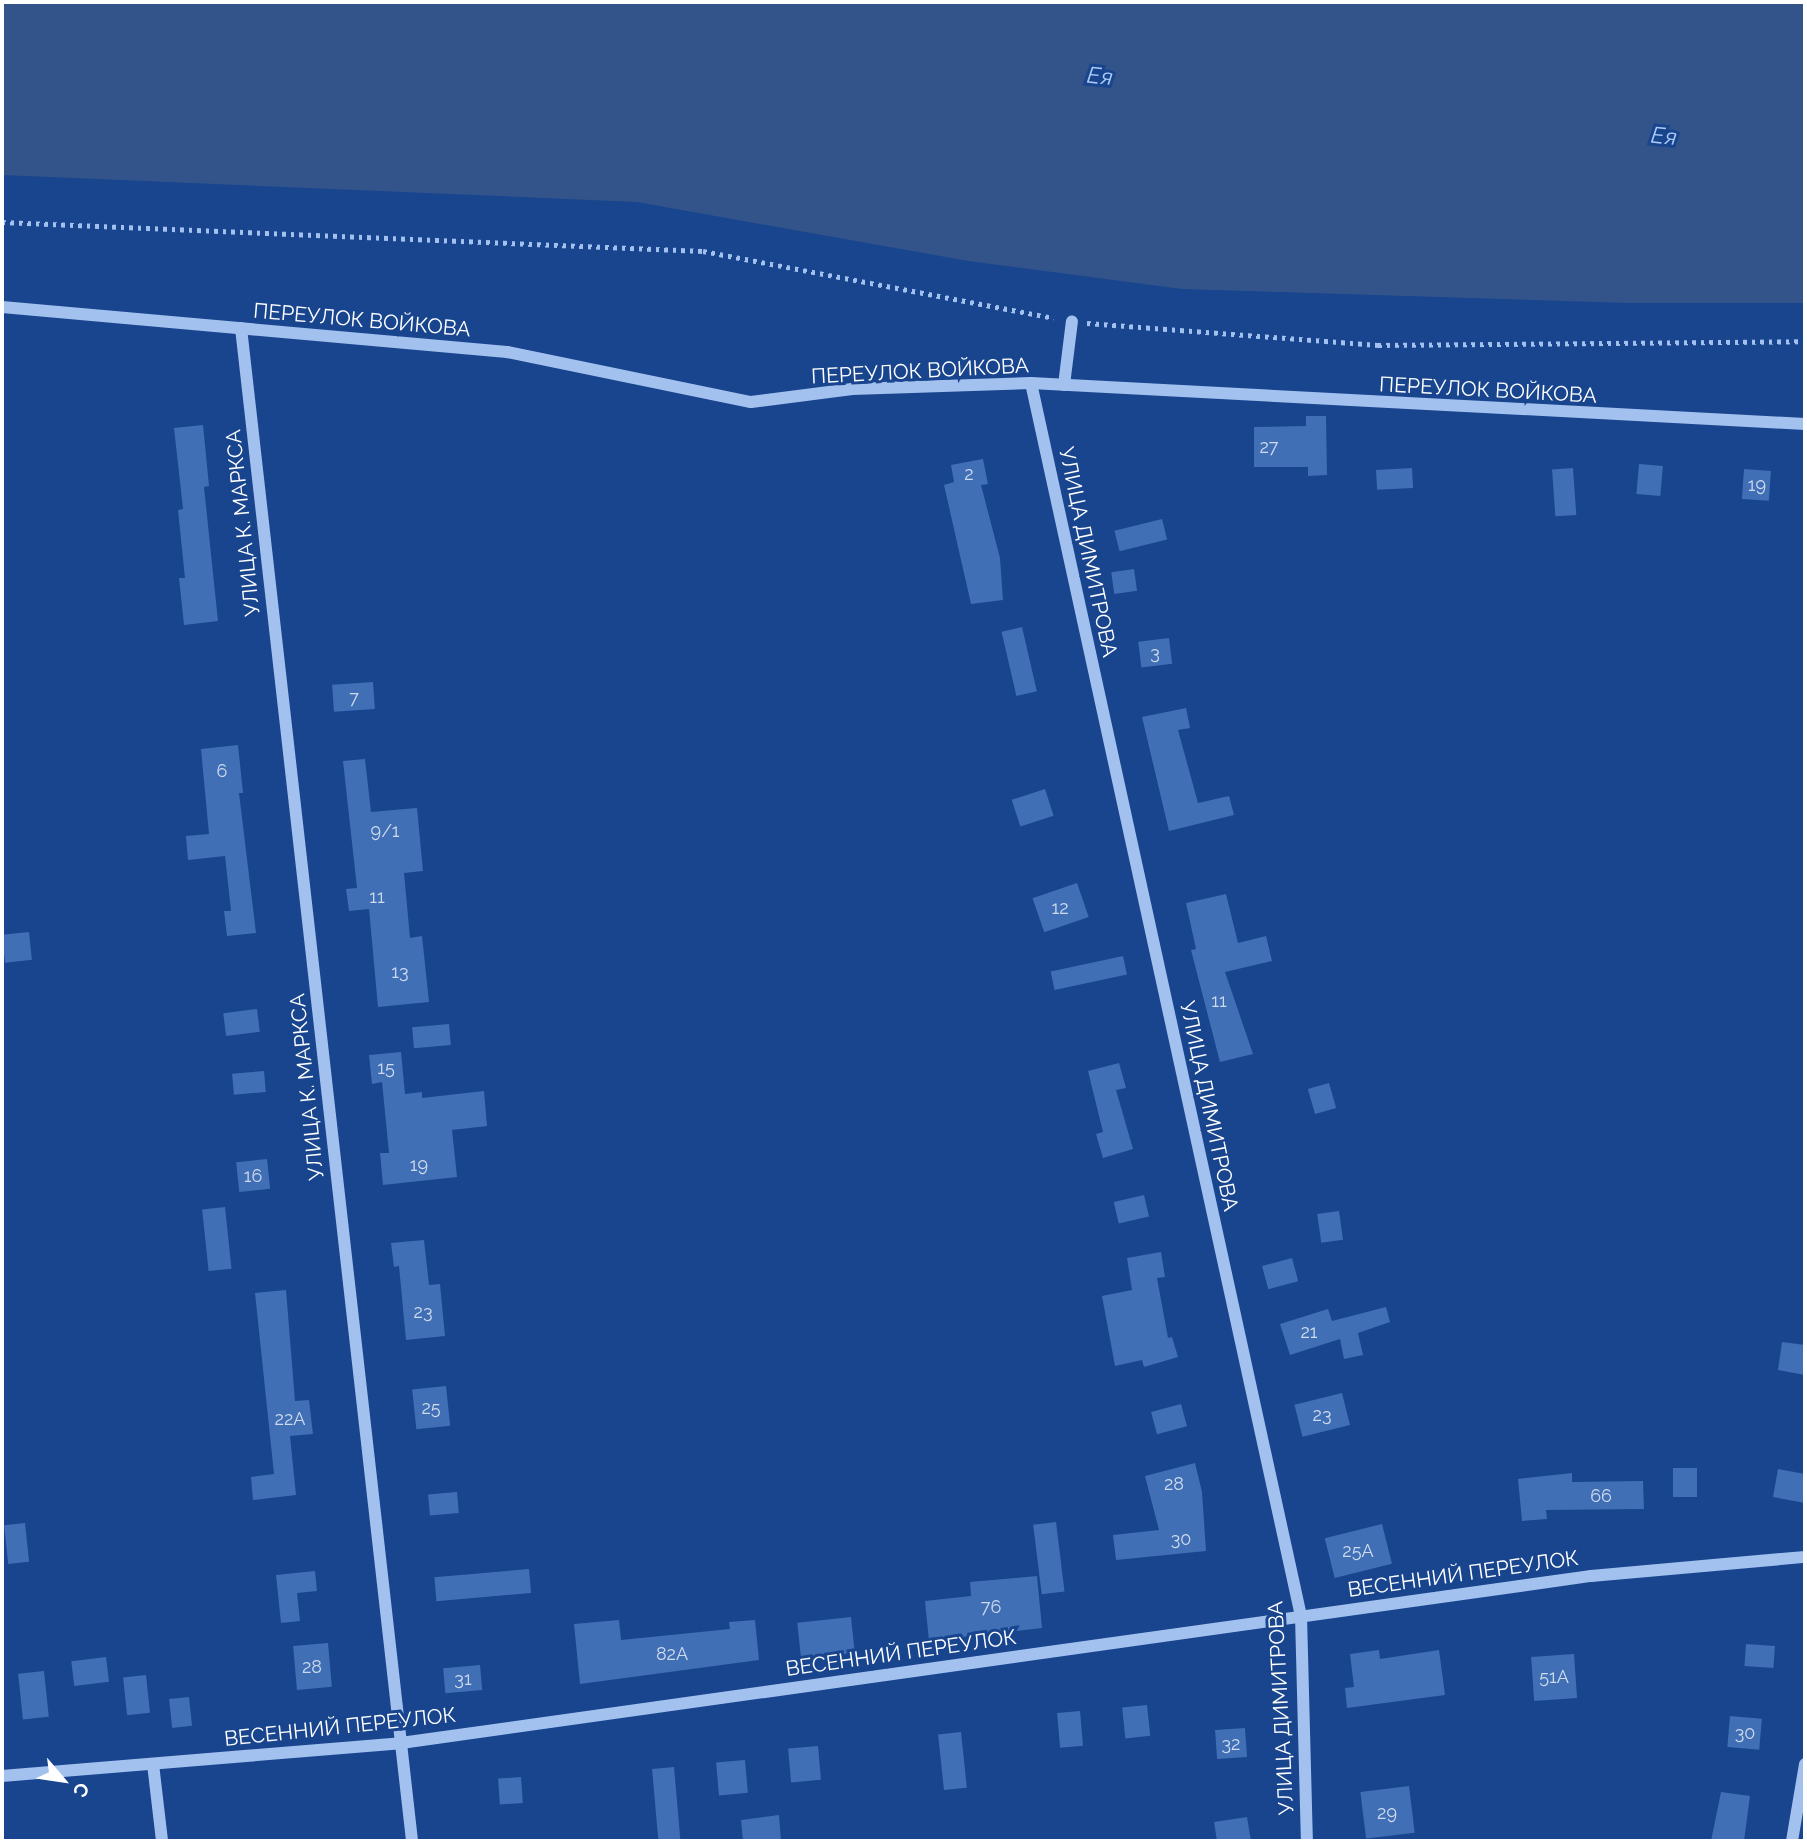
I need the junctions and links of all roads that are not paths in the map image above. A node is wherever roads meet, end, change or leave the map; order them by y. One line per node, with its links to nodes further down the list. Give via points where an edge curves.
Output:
1 (2, 306): 3 (street, ПЕРЕУЛОК ВОЙКОВА)
2 (1072, 321): 5 (street)
3 (241, 328): 4 (street, ПЕРЕУЛОК ВОЙКОВА, via 506,352 751,402 852,389); 9 (street, УЛИЦА К. МАРКСА)
4 (1031, 383): 5 (street, ПЕРЕУЛОК ВОЙКОВА); 8 (street, УЛИЦА ДИМИТРОВА)
5 (1064, 385): 6 (street, ПЕРЕУЛОК ВОЙКОВА)
6 (1805, 424)
7 (1805, 1557): 8 (street, ВЕСЕННИЙ ПЕРЕУЛОК, via 1591,1576)
8 (1301, 1616): 9 (street, ВЕСЕННИЙ ПЕРЕУЛОК); 15 (street, УЛИЦА ДИМИТРОВА)
9 (401, 1743): 10 (street, ВЕСЕННИЙ ПЕРЕУЛОК); 14 (street, УЛИЦА К. МАРКСА)
10 (153, 1764): 12 (street, ВЕСЕННИЙ ПЕРЕУЛОК); 13 (street)
11 (1805, 1764): 16 (street)
12 (2, 1776)
13 (162, 1841)
14 (412, 1841)
15 (1307, 1841)
16 (1791, 1841)

